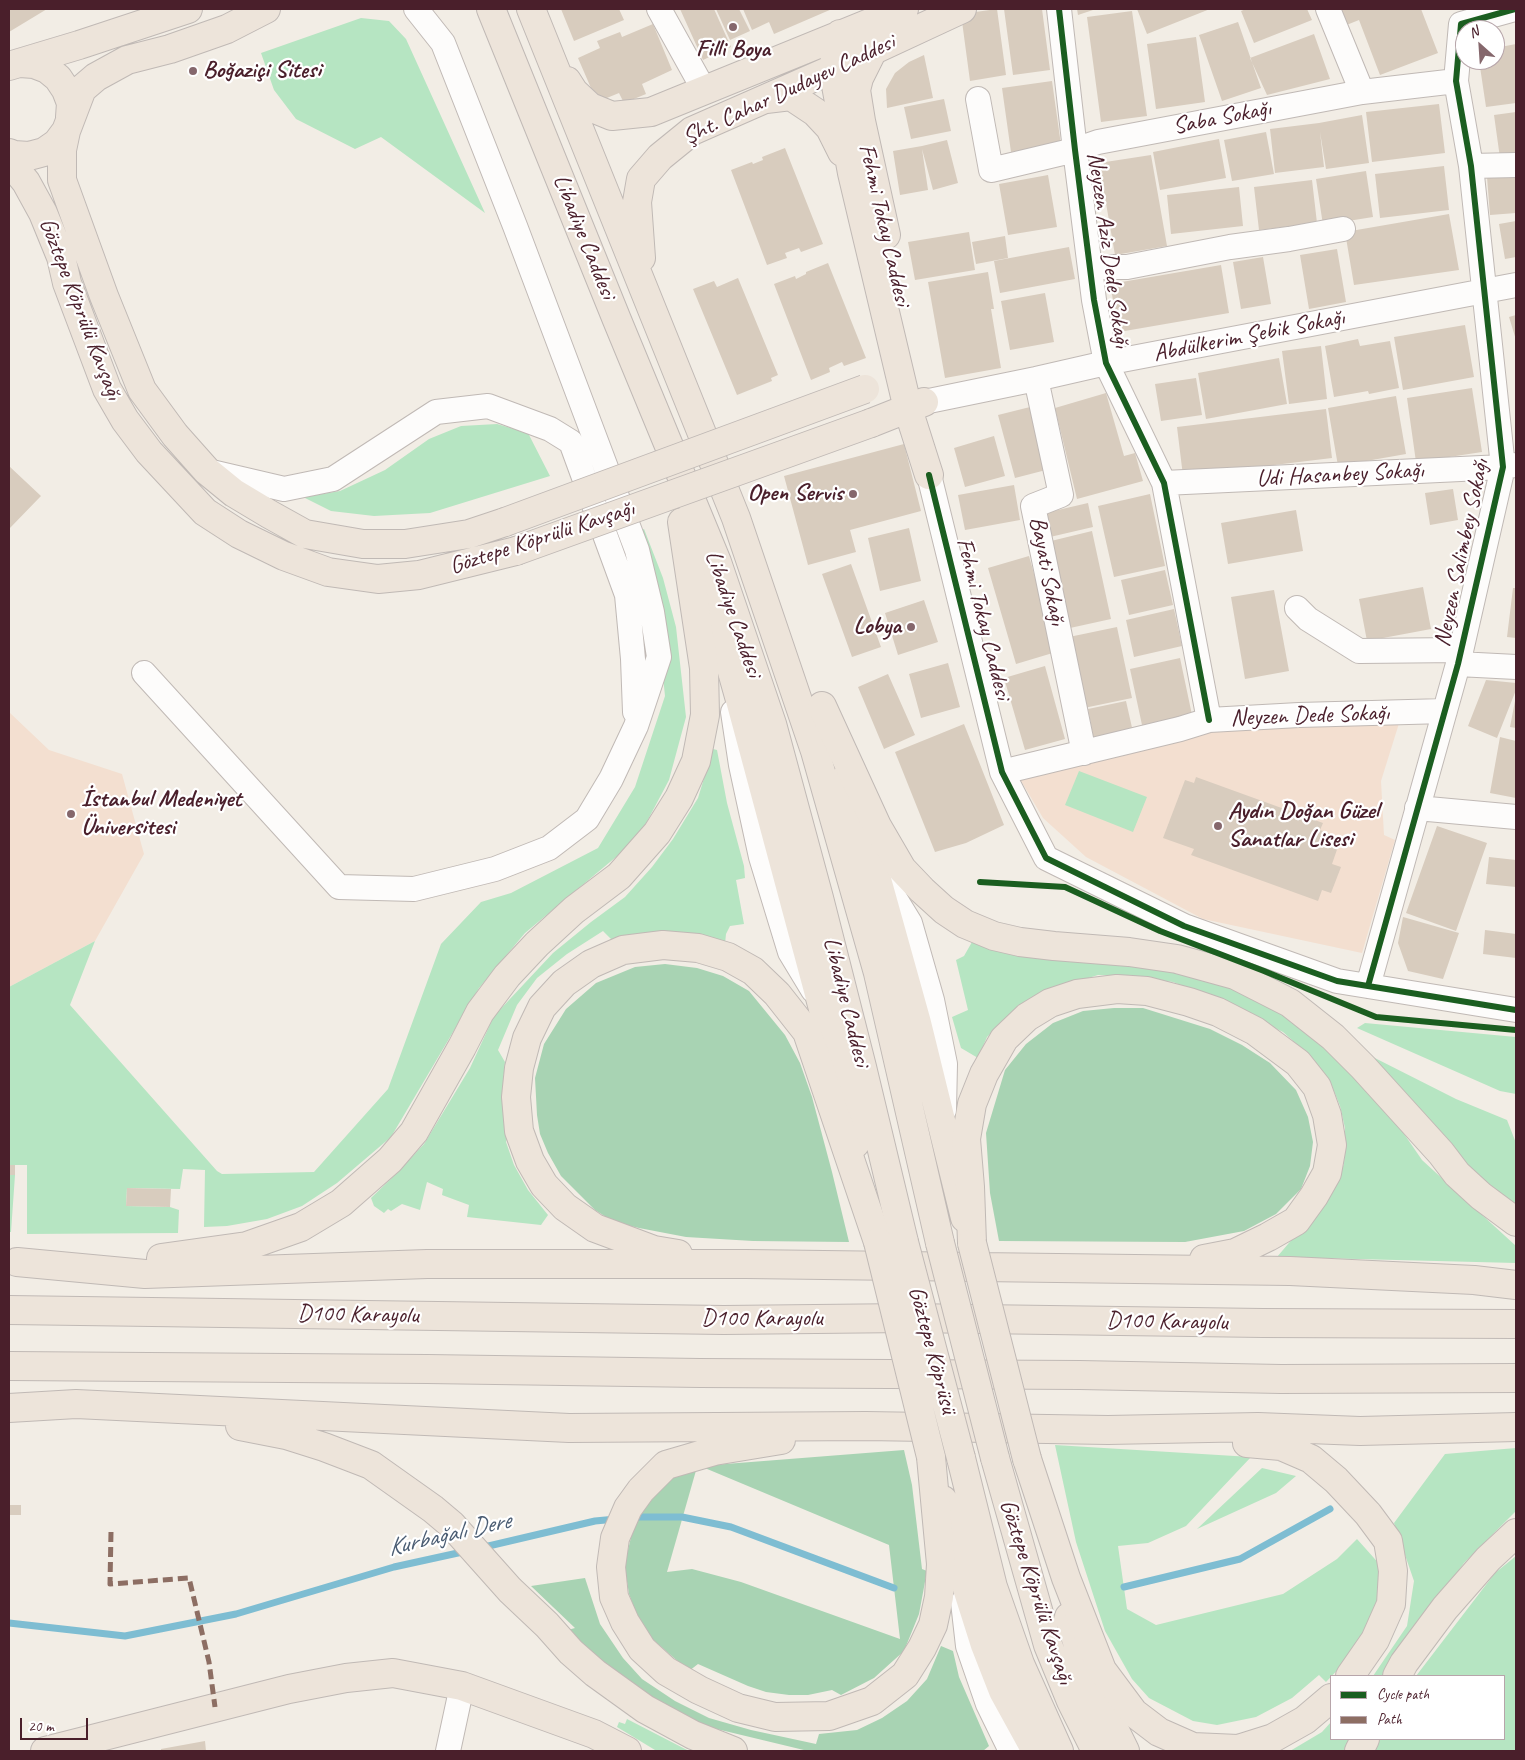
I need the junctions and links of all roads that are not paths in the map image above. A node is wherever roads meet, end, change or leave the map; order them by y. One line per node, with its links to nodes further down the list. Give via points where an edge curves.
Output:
1 (188, 9): 17 (main road)
2 (266, 9): 24 (main road, via 227,29 127,60 104,72 82,89)
3 (416, 9): 54 (street, via 443,43 637,550 659,657)
4 (481, 9): 14 (main road)
5 (491, 9): 14 (main road, Libadiye Caddesi)
6 (531, 9): 15 (main road, Libadiye Caddesi)
7 (659, 9): 20 (street)
8 (904, 9): 13 (main road, Şht. Cahar Dudayev Caddesi)
9 (962, 9): 16 (main road, Şht. Cahar Dudayev Caddesi)
10 (1059, 9): 25 (street, Neyzen Aziz Dede Sokağı)
11 (1328, 9): 21 (street)
12 (1515, 9): 19 (street, Neyzen Salimbey Sokağı, via 1461,24)
13 (840, 34): 18 (main road); 20 (main road, Şht. Cahar Dudayev Caddesi)
14 (503, 37): 36 (main road, Libadiye Caddesi)
15 (548, 50): 20 (main road, Şht. Cahar Dudayev Caddesi, via 574,92 590,107 612,116 651,112); 33 (main road, Libadiye Caddesi)
16 (873, 50): 18 (main road, Şht. Cahar Dudayev Caddesi); 38 (main road, Fehmi Tokay Caddesi, via 856,90)
17 (14, 65): 24 (main road, via 34,64 48,69 58,78 71,103)
18 (834, 69): 23 (main road, Şht. Cahar Dudayev Caddesi); 30 (main road)
19 (1456, 81): 21 (street, Saba Sokağı); 29 (street, Neyzen Salimbey Sokağı)
20 (704, 90)
21 (1362, 92): 25 (street, Saba Sokağı, via 1098,142)
22 (978, 99): 25 (street, Saba Sokağı, via 992,170)
23 (760, 100): 30 (main road, via 791,96 815,112 830,128); 33 (main road, Şht. Cahar Dudayev Caddesi, via 692,131 660,156 642,180 637,202)
24 (68, 124): 26 (main road, via 56,143 44,152 29,156); 42 (main road, Göztepe Köprülü Kavşağı, via 62,150 62,180 104,296 142,390)
25 (1075, 150): 32 (street, Neyzen Aziz Dede Sokağı)
26 (9, 153)
27 (9, 161): 40 (main road, Göztepe Köprülü Kavşağı, bridge, via 26,182 46,220 107,389 149,452 205,512 238,534 328,572 378,578 419,575 516,551)
28 (1516, 164): 29 (street)
29 (1471, 166): 35 (street, Neyzen Salimbey Sokağı)
30 (852, 174): 38 (main road, Fehmi Tokay Caddesi)
31 (1343, 229): 32 (street, via 1127,267)
32 (1090, 267): 37 (street, Neyzen Aziz Dede Sokağı)
33 (642, 285): 45 (main road, Libadiye Caddesi)
34 (1516, 285): 35 (street, Abdülkerim Şebik Sokağı)
35 (1484, 291): 37 (street, Abdülkerim Şebik Sokağı); 41 (street, Neyzen Salimbey Sokağı)
36 (617, 320): 46 (main road); 62 (main road, Libadiye Caddesi, via 717,562 772,724 862,1067)
37 (1106, 363): 39 (street, Abdülkerim Şebik Sokağı); 44 (street, Neyzen Aziz Dede Sokağı)
38 (909, 373): 40 (main road, Fehmi Tokay Caddesi); 42 (main road, Göztepe Köprülü Kavşağı, bridge, via 505,522 469,534 405,544 363,544 306,534 234,493)
39 (1036, 379): 40 (street, Abdülkerim Şebik Sokağı); 55 (street, Bayati Sokağı, via 1061,495 1033,506)
40 (916, 405): 43 (main road, Fehmi Tokay Caddesi)
41 (1510, 466): 44 (street, Udi Hasanbey Sokağı); 48 (street, Neyzen Salimbey Sokağı)
42 (206, 471): 54 (street, via 284,489 333,479 436,412 488,406 550,429 571,442 627,595)
43 (929, 475): 56 (street, Fehmi Tokay Caddesi)
44 (1164, 483): 53 (street, Neyzen Aziz Dede Sokağı)
45 (736, 518): 51 (main road); 63 (main road, Libadiye Caddesi, via 815,751 878,973)
46 (682, 522): 62 (main road, via 722,636 850,1119); 65 (main road, via 704,668 705,716 696,761 680,798 657,833 619,876 574,910 507,976 480,1012 414,1132 390,1160 333,1208 301,1227 247,1246 153,1259)
47 (1297, 608): 48 (street, via 1308,619 1359,651)
48 (1459, 657): 49 (street); 52 (street, Neyzen Salimbey Sokağı)
49 (1516, 667)
50 (144, 673): 54 (street, via 338,887 414,890 495,869 549,848 587,820)
51 (822, 706): 61 (main road, via 877,826 902,869 944,910 972,927 1020,942 1178,959 1235,975 1290,1003 1351,1055 1458,1174); 64 (main road, via 871,858 917,1023)
52 (1445, 711): 53 (street, Neyzen Dede Sokağı, via 1299,714); 57 (street, Neyzen Salimbey Sokağı)
53 (1209, 720): 55 (street, Neyzen Dede Sokağı)
54 (636, 726)
55 (1084, 753): 56 (street, Neyzen Dede Sokağı)
56 (1002, 772): 59 (street, Fehmi Tokay Caddesi, via 1046,858 1184,926 1337,981)
57 (1418, 808): 58 (street); 59 (street, Neyzen Salimbey Sokağı)
58 (1516, 817)
59 (1368, 986): 60 (street, Fehmi Tokay Caddesi)
60 (1516, 1010)
61 (1516, 1222)
62 (891, 1242): 66 (main road, via 806,1032 777,994 753,971 728,957 698,948 663,945 623,950 591,964 564,983 542,1007 527,1038 516,1097 519,1131 530,1161 544,1185 565,1207 595,1228 654,1250); 80 (main road, Göztepe Köprüsü, bridge); 84 (main road, bridge)
63 (940, 1243): 81 (main road, Göztepe Köprüsü, bridge)
64 (972, 1243): 67 (main road, via 966,1139 972,1104 1004,1039 1027,1017 1050,1003 1077,994 1117,989 1147,991 1218,1012 1255,1031 1298,1063 1317,1087 1327,1115 1332,1145 1327,1173 1296,1221 1236,1253); 82 (main road, bridge)
65 (13, 1262): 66 (main road, via 145,1274 427,1264)
66 (746, 1264): 67 (main road)
67 (1148, 1269): 68 (main road, via 1300,1271)
68 (1516, 1285)
69 (9, 1310): 70 (main road, D100 Karayolu, via 724,1320 907,1318)
70 (1516, 1324)
71 (9, 1366): 72 (main road)
72 (1516, 1378)
73 (9, 1398): 74 (main road)
74 (76, 1404): 75 (main road); 76 (main road)
75 (130, 1406): 77 (main road, via 569,1428); 94 (main road, via 286,1435 371,1465 452,1525 510,1590 594,1673 645,1709 693,1735)
76 (9, 1408)
77 (866, 1426): 79 (main road); 84 (main road, via 714,1451 666,1465 628,1508 615,1538 611,1567 614,1597 625,1622 642,1649 666,1671 738,1708 775,1717 829,1716 872,1701 905,1675 932,1625)
78 (1516, 1427): 79 (main road, via 1360,1431 1258,1427)
79 (1108, 1430): 86 (main road, via 1281,1446 1311,1458 1336,1480 1388,1541 1393,1571 1391,1604 1375,1640)
80 (961, 1458): 97 (main road, Göztepe Köprülü Kavşağı, via 993,1587 1020,1664)
81 (995, 1458): 90 (main road, Göztepe Köprülü Kavşağı, via 1048,1644 1071,1701)
82 (1027, 1459): 89 (main road, via 1066,1578 1102,1670 1134,1713 1159,1732 1194,1747 1238,1749 1273,1738 1305,1720); 90 (main road, via 1058,1580 1088,1676)
83 (1516, 1533): 87 (main road, via 1445,1608)
84 (950, 1564): 85 (main road)
85 (976, 1645): 95 (street, via 988,1704); 96 (main road)
86 (1351, 1675)
87 (1398, 1675)
88 (462, 1686): 91 (main road, via 393,1673 346,1678 280,1691); 92 (street); 93 (main road, via 594,1734)
89 (1330, 1699)
90 (1117, 1747)
91 (45, 1751)
92 (448, 1751)
93 (626, 1751)
94 (733, 1751)
95 (1011, 1751)
96 (1036, 1751)
97 (1059, 1751)

